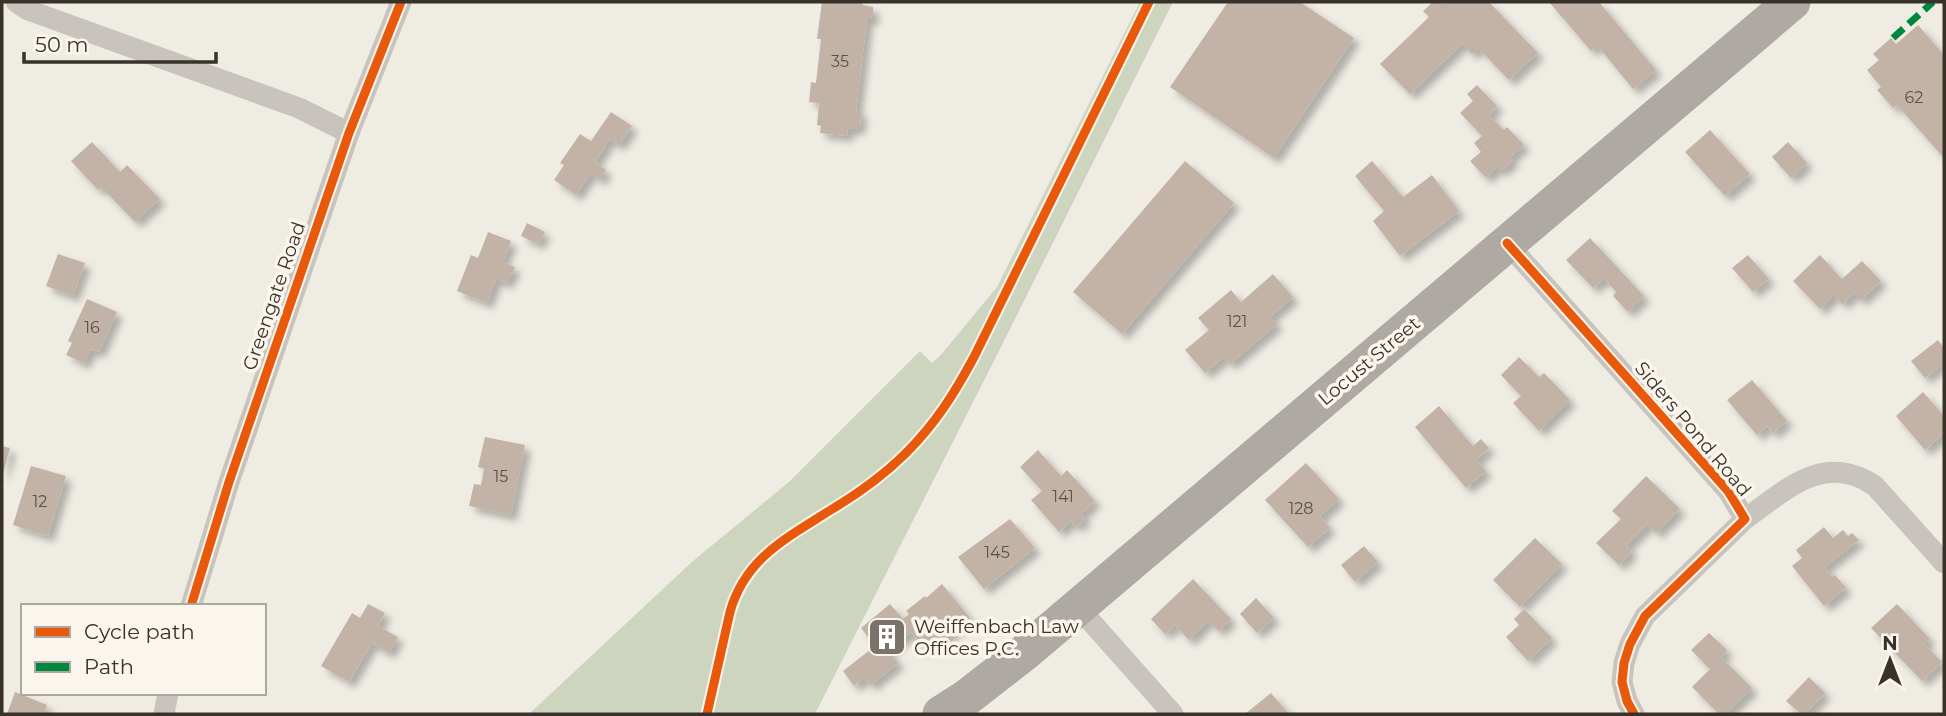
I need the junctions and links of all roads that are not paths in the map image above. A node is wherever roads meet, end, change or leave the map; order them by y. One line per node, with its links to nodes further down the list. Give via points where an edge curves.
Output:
1 (16, 2): 4 (street, via 299,108)
2 (401, 2): 4 (street, Greengate Road)
3 (1793, 2): 5 (highway, Locust Street)
4 (349, 133): 8 (street, Greengate Road)
5 (1507, 243): 6 (street, Siders Pond Road, via 1728,492); 9 (highway, Locust Street)
6 (1745, 519): 7 (street, Siders Pond Road, via 1813,474 1846,473 1875,486); 14 (street, Siders Pond Road, via 1645,616 1624,663 1622,682)
7 (1944, 563)
8 (192, 604)
9 (1078, 607): 12 (highway, Locust Street); 13 (street)
10 (168, 695): 11 (street)
11 (164, 714)
12 (941, 714)
13 (1173, 714)
14 (1634, 714)

